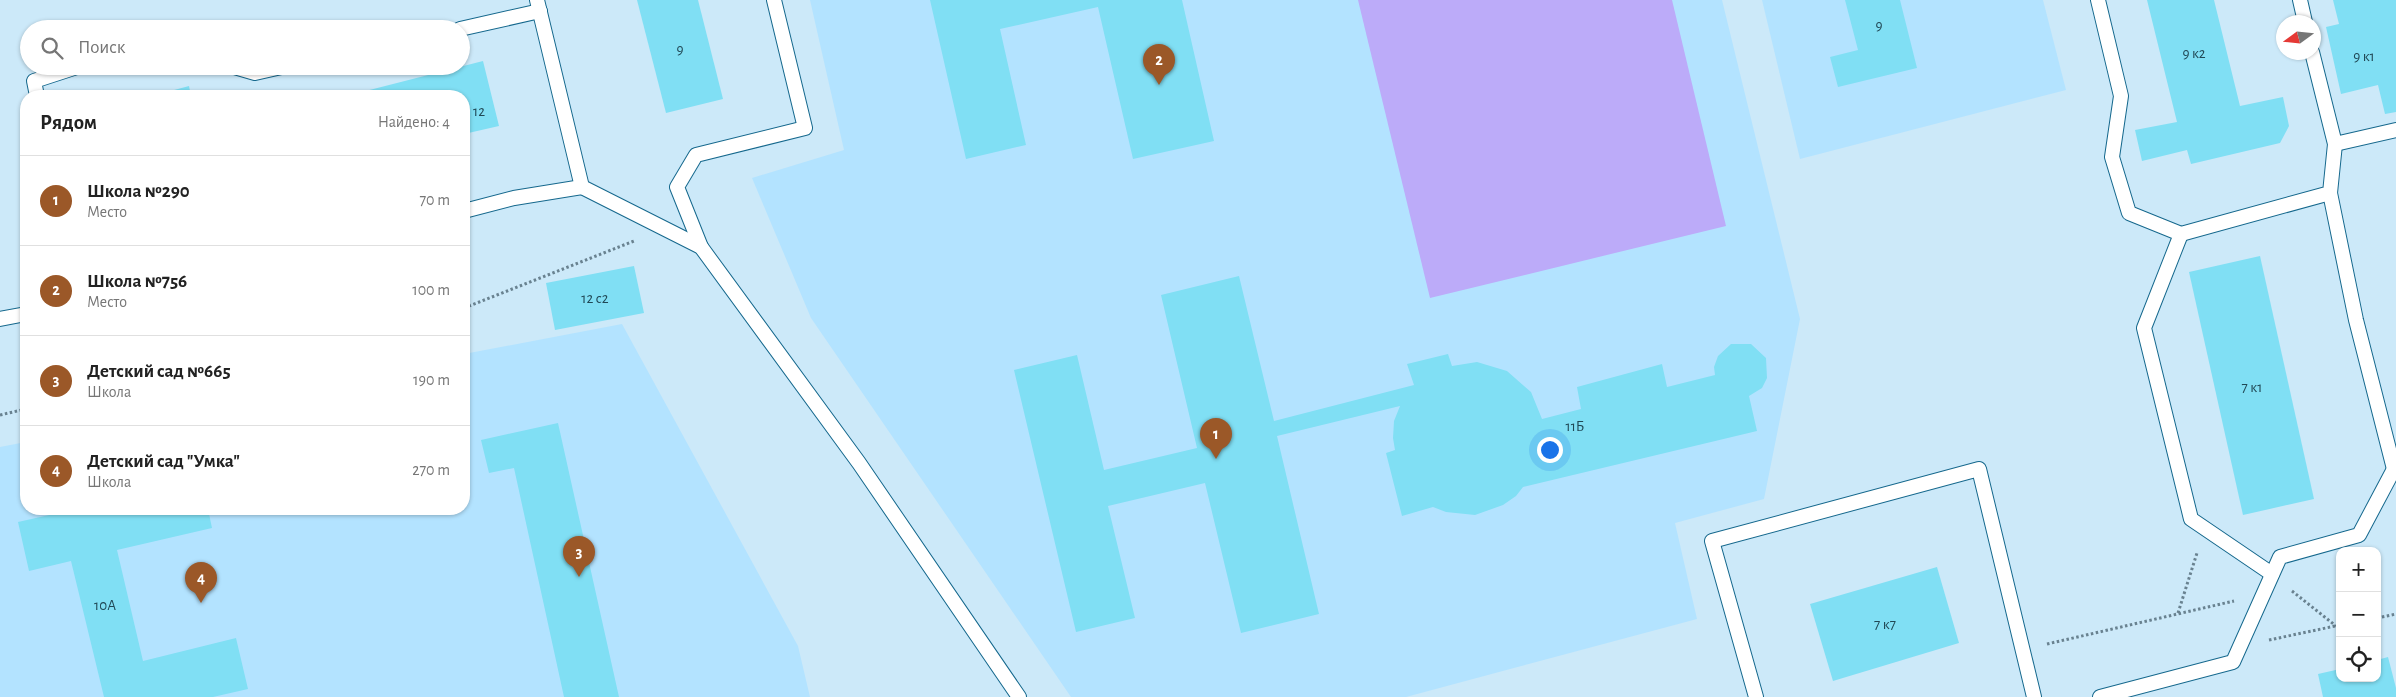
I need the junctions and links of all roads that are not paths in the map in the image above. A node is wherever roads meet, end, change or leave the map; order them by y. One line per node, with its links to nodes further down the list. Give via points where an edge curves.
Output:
1 (774, 0): 16 (lane, via 805,128 696,155 677,187)
2 (2098, 0): 15 (lane, via 2121,96 2112,157 2129,213)
3 (2300, 0): 5 (lane)
4 (538, 6): 6 (lane); 12 (lane)
5 (2304, 15)
6 (470, 26)
7 (2314, 60): 11 (lane)
8 (52, 75): 9 (lane, via 34,81)
9 (36, 90)
10 (2396, 130): 11 (lane)
11 (2335, 144): 13 (lane)
12 (582, 187): 14 (lane, via 514,198); 16 (lane)
13 (2330, 193): 15 (lane); 19 (lane, via 2356,320)
14 (470, 209)
15 (2181, 234): 20 (lane, via 2144,328 2191,519)
16 (702, 247): 21 (lane, via 859,463)
17 (20, 315): 18 (lane)
18 (0, 319)
19 (2395, 470): 20 (lane, via 2359,535 2280,557)
20 (2272, 574): 24 (lane, via 2233,662)
21 (1019, 697)
22 (1756, 697): 23 (lane, via 1712,541 1979,469)
23 (2034, 697)
24 (2100, 697)

